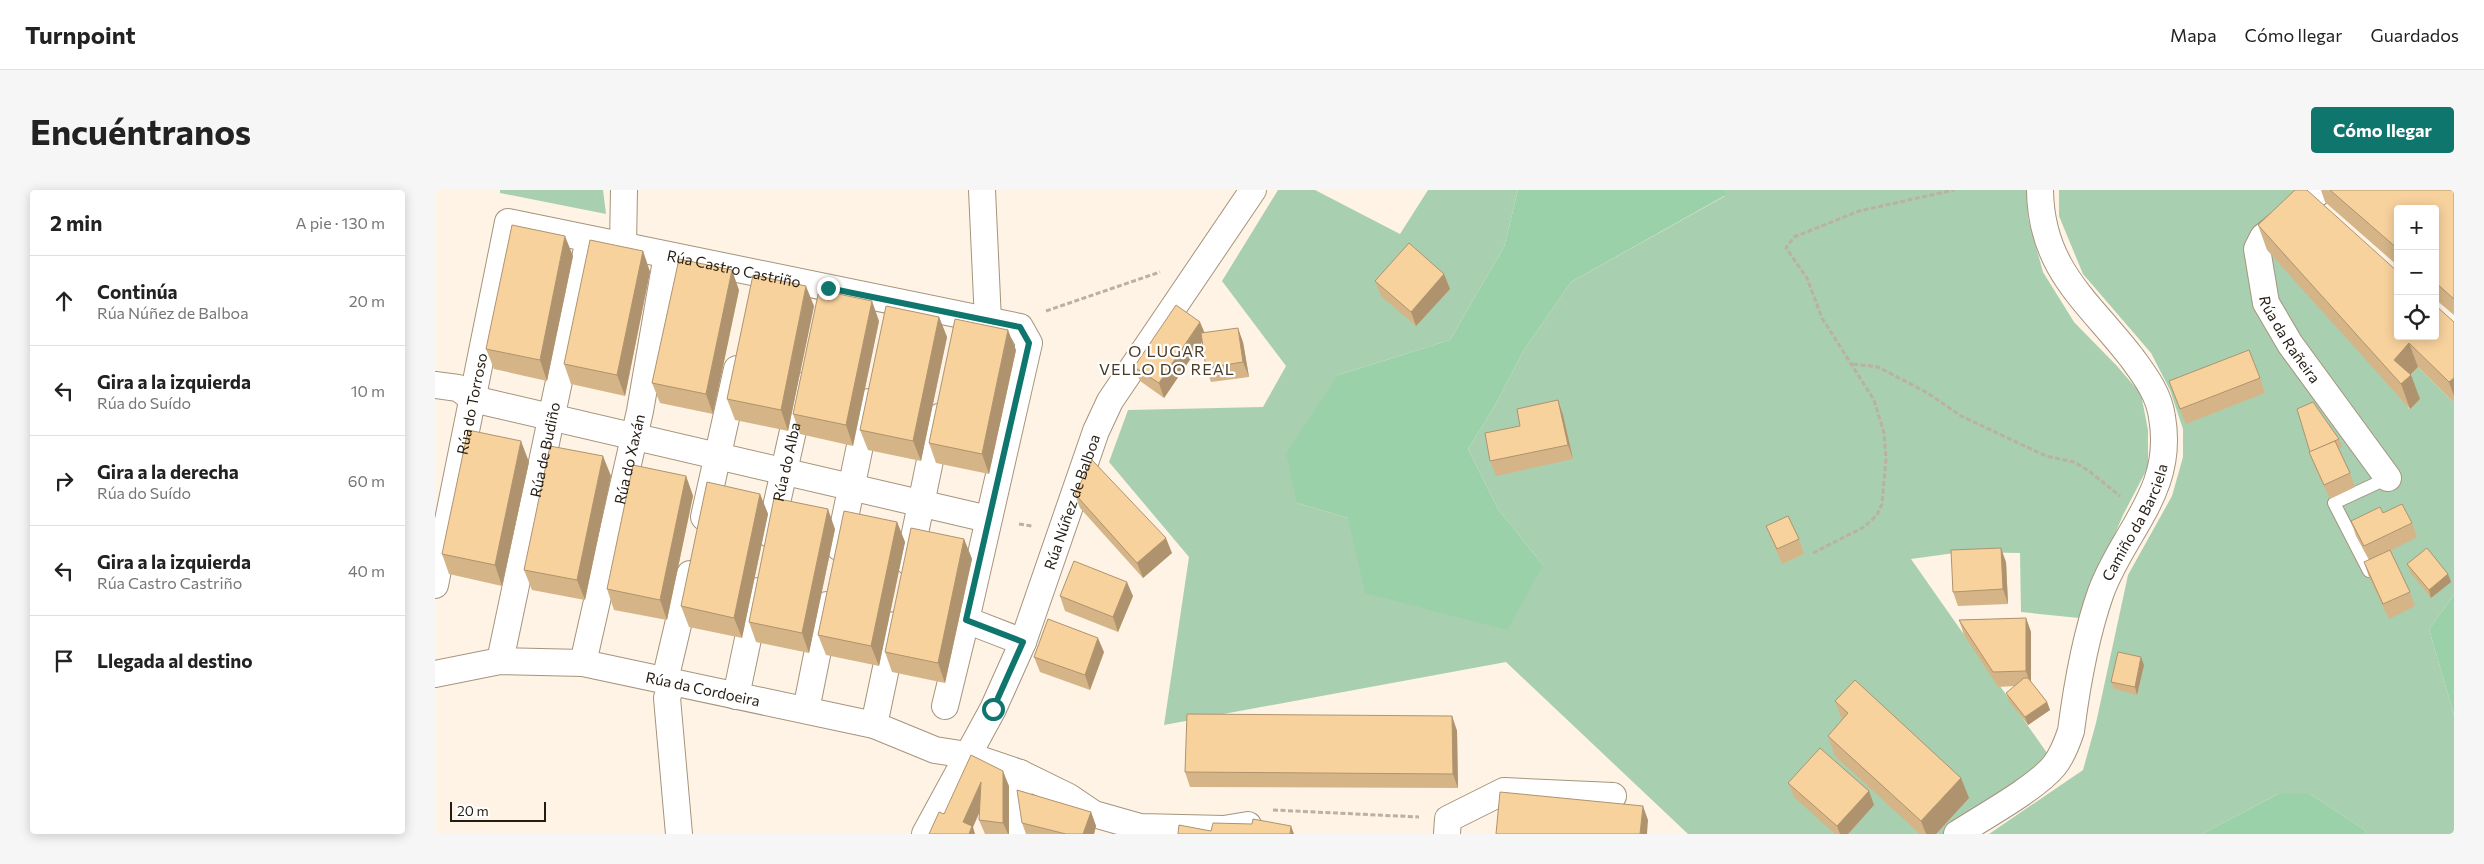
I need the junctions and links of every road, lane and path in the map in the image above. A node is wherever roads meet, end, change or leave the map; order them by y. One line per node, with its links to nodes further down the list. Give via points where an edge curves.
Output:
1 (624, 190): 9 (street)
2 (982, 190): 12 (street)
3 (1253, 190): 34 (street, Rúa Núñez de Balboa, via 1110,401 1096,431)
4 (1954, 190): 15 (path, via 1859,211 1795,238 1786,248 1807,278 1822,318)
5 (2040, 190): 28 (street, Camiño da Barciela, via 2043,223 2053,254 2066,278 2120,343 2157,396 2162,417 2162,466 2155,492)
6 (2318, 201): 25 (street, Rúa da Rañeira, via 2263,238 2257,249 2267,303 2290,344)
7 (508, 222): 8 (street, Rúa Castro Castriño); 20 (street, Rúa do Torroso)
8 (589, 239): 9 (street, Rúa Castro Castriño); 21 (street, Rúa de Budiño)
9 (623, 246): 10 (street, Rúa Castro Castriño)
10 (667, 255): 12 (street, Rúa Castro Castriño, via 755,284 824,299 959,326); 22 (street, Rúa do Xaxán)
11 (1161, 272): 13 (path, via 1048,309)
12 (988, 321): 13 (street, Rúa Castro Castriño)
13 (1020, 327): 29 (street, via 1029,343)
14 (743, 343): 23 (street)
15 (1852, 364): 28 (path, via 1878,367 1926,392 1961,416 2046,456 2074,462); 30 (path, via 1874,400 1883,433 1886,459 1882,504 1877,515 1864,527)
16 (807, 367): 24 (street, Rúa do Alba)
17 (875, 378): 26 (street)
18 (435, 385): 20 (street, via 458,388)
19 (945, 392): 27 (street)
20 (473, 399): 21 (street); 32 (street, Rúa do Torroso)
21 (551, 417): 22 (street); 35 (street, Rúa de Budiño)
22 (634, 436): 23 (street); 36 (street, Rúa do Xaxán)
23 (719, 456): 24 (street); 38 (street)
24 (784, 471): 26 (street); 39 (street, Rúa do Alba)
25 (2388, 478): 31 (lane, via 2334,503)
26 (851, 487): 27 (street); 41 (street)
27 (921, 503): 29 (street); 42 (street)
28 (2143, 513): 51 (street, Camiño da Barciela, via 2102,589 2090,626 2071,731 2054,766 2037,782)
29 (988, 518): 33 (street)
30 (1813, 553)
31 (2369, 571)
32 (435, 585)
33 (966, 620): 34 (street); 40 (street)
34 (1023, 642): 43 (street, Rúa Núñez de Balboa, via 993,709)
35 (500, 661): 36 (street, Rúa da Cordoeira); 37 (street, Rúa da Cordoeira)
36 (583, 663): 38 (street, Rúa da Cordoeira)
37 (435, 674)
38 (668, 681): 39 (street, Rúa da Cordoeira); 48 (street)
39 (736, 696): 41 (street, Rúa da Cordoeira)
40 (945, 706)
41 (806, 710): 42 (street, Rúa da Cordoeira)
42 (874, 724): 43 (street, Rúa da Cordoeira, via 935,750)
43 (967, 755): 44 (street, Rúa da Cordoeira); 49 (street, Rúa Núñez de Balboa)
44 (1020, 774): 46 (street, Rúa da Cordoeira, via 1069,797 1094,814 1140,827 1224,829); 50 (street)
45 (1613, 796): 47 (street, via 1504,790)
46 (1263, 817): 47 (path)
47 (1447, 826)
48 (679, 834)
49 (925, 834)
50 (1016, 834)
51 (1957, 834)

